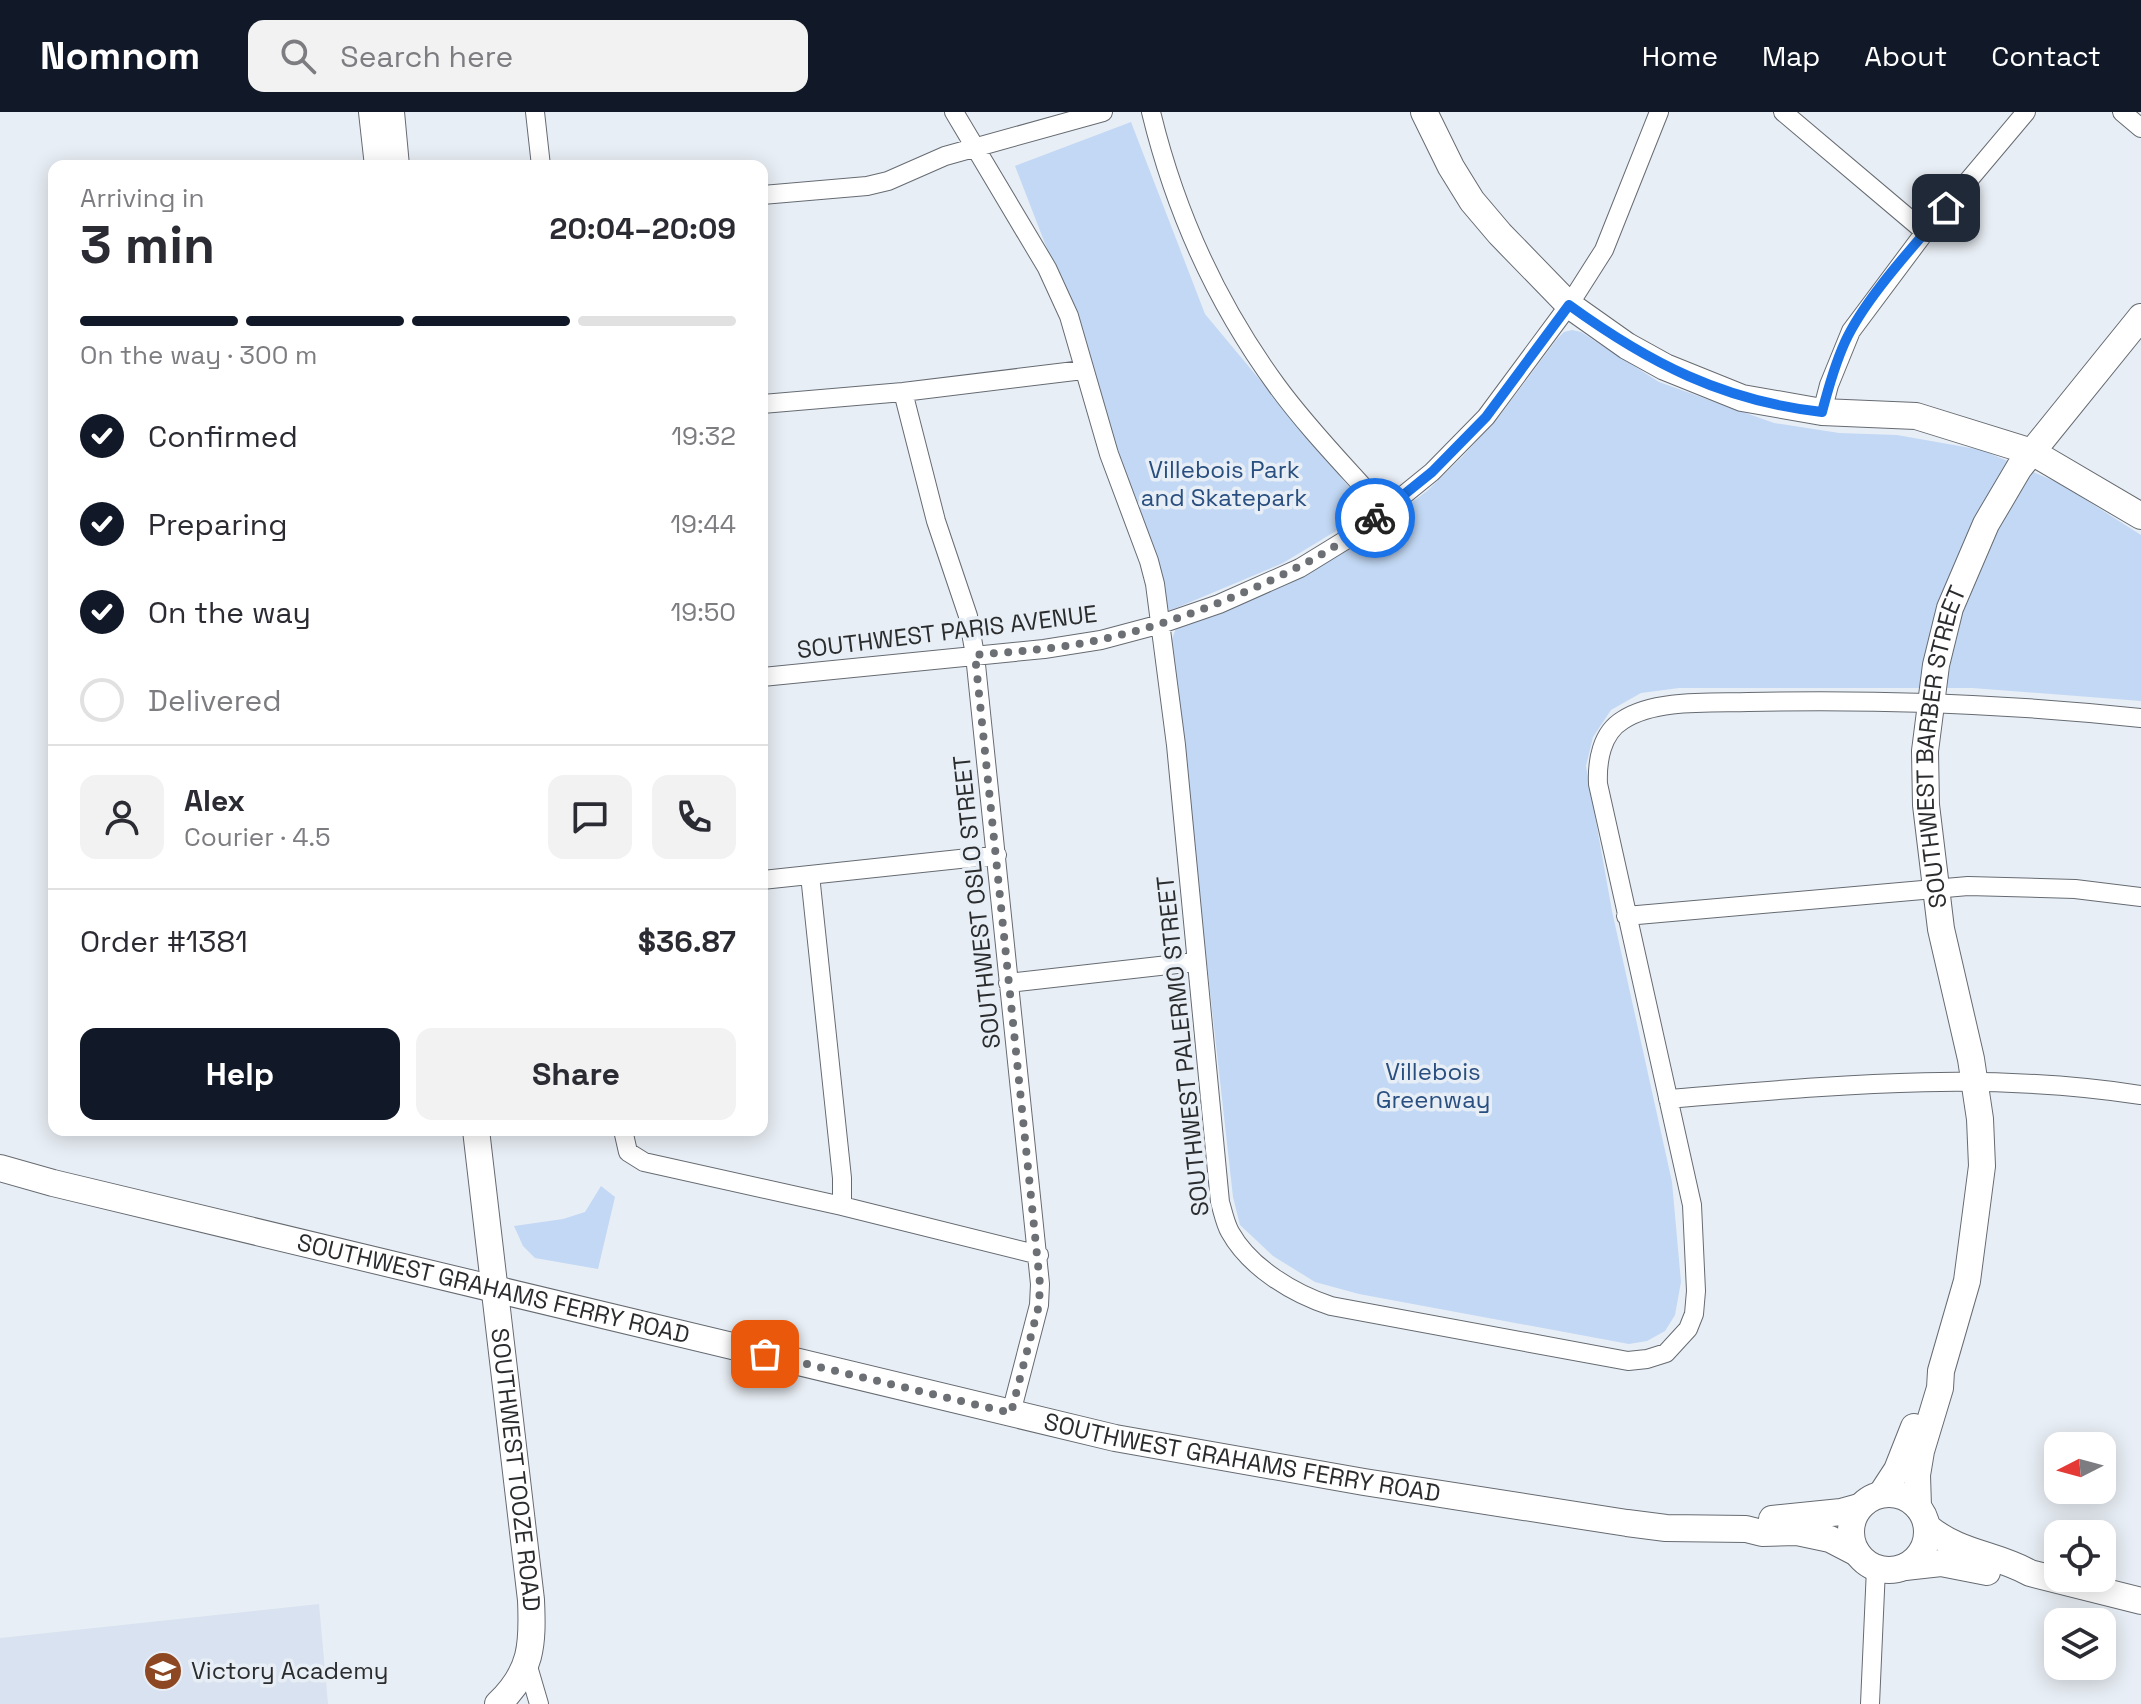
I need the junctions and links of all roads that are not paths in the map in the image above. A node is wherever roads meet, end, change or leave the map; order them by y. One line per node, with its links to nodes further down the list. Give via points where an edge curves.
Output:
1 (372, 112): 14 (main road)
2 (391, 112): 15 (main road)
3 (535, 112): 16 (street)
4 (954, 112): 13 (street, SOUTHWEST PALERMO STREET)
5 (1103, 112): 13 (street)
6 (1151, 112): 26 (street, via 1182,213 1243,337 1278,388)
7 (1424, 112): 19 (main road, via 1472,201)
8 (1659, 112): 19 (street, SOUTHWEST PARIS AVENUE, via 1604,250)
9 (1783, 112): 18 (street)
10 (2026, 112): 18 (street)
11 (2122, 112): 12 (street)
12 (2141, 128)
13 (977, 148): 17 (street, via 867,186); 21 (street, SOUTHWEST PALERMO STREET, via 1047,268 1069,316)
14 (377, 160)
15 (395, 160)
16 (540, 160)
17 (768, 194)
18 (1925, 232): 24 (street, via 1851,331)
19 (1569, 305): 24 (main road, via 1627,346 1677,372 1742,398); 26 (street, SOUTHWEST PARIS AVENUE, via 1486,417 1432,472)
20 (2141, 317): 25 (main road, SOUTHWEST BARBER STREET)
21 (1083, 370): 22 (street); 28 (street, SOUTHWEST PALERMO STREET, via 1149,561)
22 (903, 392): 23 (street); 29 (street, SOUTHWEST OSLO STREET)
23 (768, 403)
24 (1822, 412): 25 (main road, via 1916,416)
25 (2032, 452): 27 (main road); 31 (main road, SOUTHWEST BARBER STREET, via 1986,524 1962,575 1940,643)
26 (1384, 510): 28 (street, SOUTHWEST PARIS AVENUE, via 1300,568)
27 (2141, 516)
28 (1161, 624): 29 (street, SOUTHWEST PARIS AVENUE, via 1070,645); 39 (street, SOUTHWEST PALERMO STREET)
29 (975, 655): 30 (street, SOUTHWEST PARIS AVENUE); 33 (street, SOUTHWEST OSLO STREET)
30 (768, 676)
31 (1930, 701): 32 (street, SOUTHWEST PALERMO STREET); 36 (main road, SOUTHWEST BARBER STREET, via 1926,805); 38 (street, SOUTHWEST PALERMO STREET, via 1679,704 1622,720 1597,763)
32 (2141, 718)
33 (997, 855): 34 (street); 40 (street, SOUTHWEST OSLO STREET)
34 (810, 875): 35 (street); 47 (street)
35 (768, 879)
36 (1935, 888): 37 (street, via 2043,888); 38 (street); 41 (main road, SOUTHWEST BARBER STREET)
37 (2141, 897)
38 (1626, 916): 43 (street, SOUTHWEST PALERMO STREET)
39 (1195, 962): 40 (street); 43 (street, SOUTHWEST PALERMO STREET, via 1220,1202 1229,1230 1239,1246 1283,1284 1331,1306 1628,1361 1666,1353 1688,1329 1696,1291 1692,1205)
40 (1008, 983): 48 (street, SOUTHWEST OSLO STREET)
41 (1974, 1080): 42 (street); 43 (street); 50 (main road, SOUTHWEST BARBER STREET, via 1982,1166 1978,1207 1967,1281)
42 (2141, 1095)
43 (1668, 1099)
44 (477, 1136): 49 (main road, SOUTHWEST TOOZE ROAD)
45 (624, 1136): 47 (street, via 633,1157)
46 (0, 1168): 49 (main road, SOUTHWEST GRAHAMS FERRY ROAD)
47 (842, 1206): 48 (street)
48 (1039, 1255): 51 (street, SOUTHWEST OSLO STREET, via 1039,1305)
49 (493, 1288): 51 (main road, SOUTHWEST GRAHAMS FERRY ROAD); 60 (main road, SOUTHWEST TOOZE ROAD, via 531,1600 533,1632)
50 (1941, 1371): 52 (main road, SOUTHWEST BARBER STREET, via 1928,1386 1908,1446); 54 (main road, SOUTHWEST BARBER STREET, via 1917,1475)
51 (1011, 1413): 55 (main road, SOUTHWEST GRAHAMS FERRY ROAD, via 1188,1452 1500,1503 1666,1528)
52 (1882, 1493): 53 (main road); 54 (main road, via 1904,1496)
53 (1859, 1507): 55 (main road, SOUTHWEST GRAHAMS FERRY ROAD, via 1765,1520); 56 (main road, via 1850,1532)
54 (1922, 1517): 57 (main road, via 1926,1542); 58 (main road, via 1954,1545)
55 (1746, 1529): 56 (main road, SOUTHWEST GRAHAMS FERRY ROAD, via 1830,1539)
56 (1866, 1561): 57 (main road, via 1885,1570); 63 (street)
57 (1905, 1567): 58 (main road, via 1941,1563 2009,1576)
58 (2030, 1573): 59 (main road)
59 (2141, 1601)
60 (527, 1663): 61 (main road, SOUTHWEST TOOZE ROAD, via 520,1680); 62 (street)
61 (498, 1704)
62 (539, 1704)
63 (1870, 1704)

